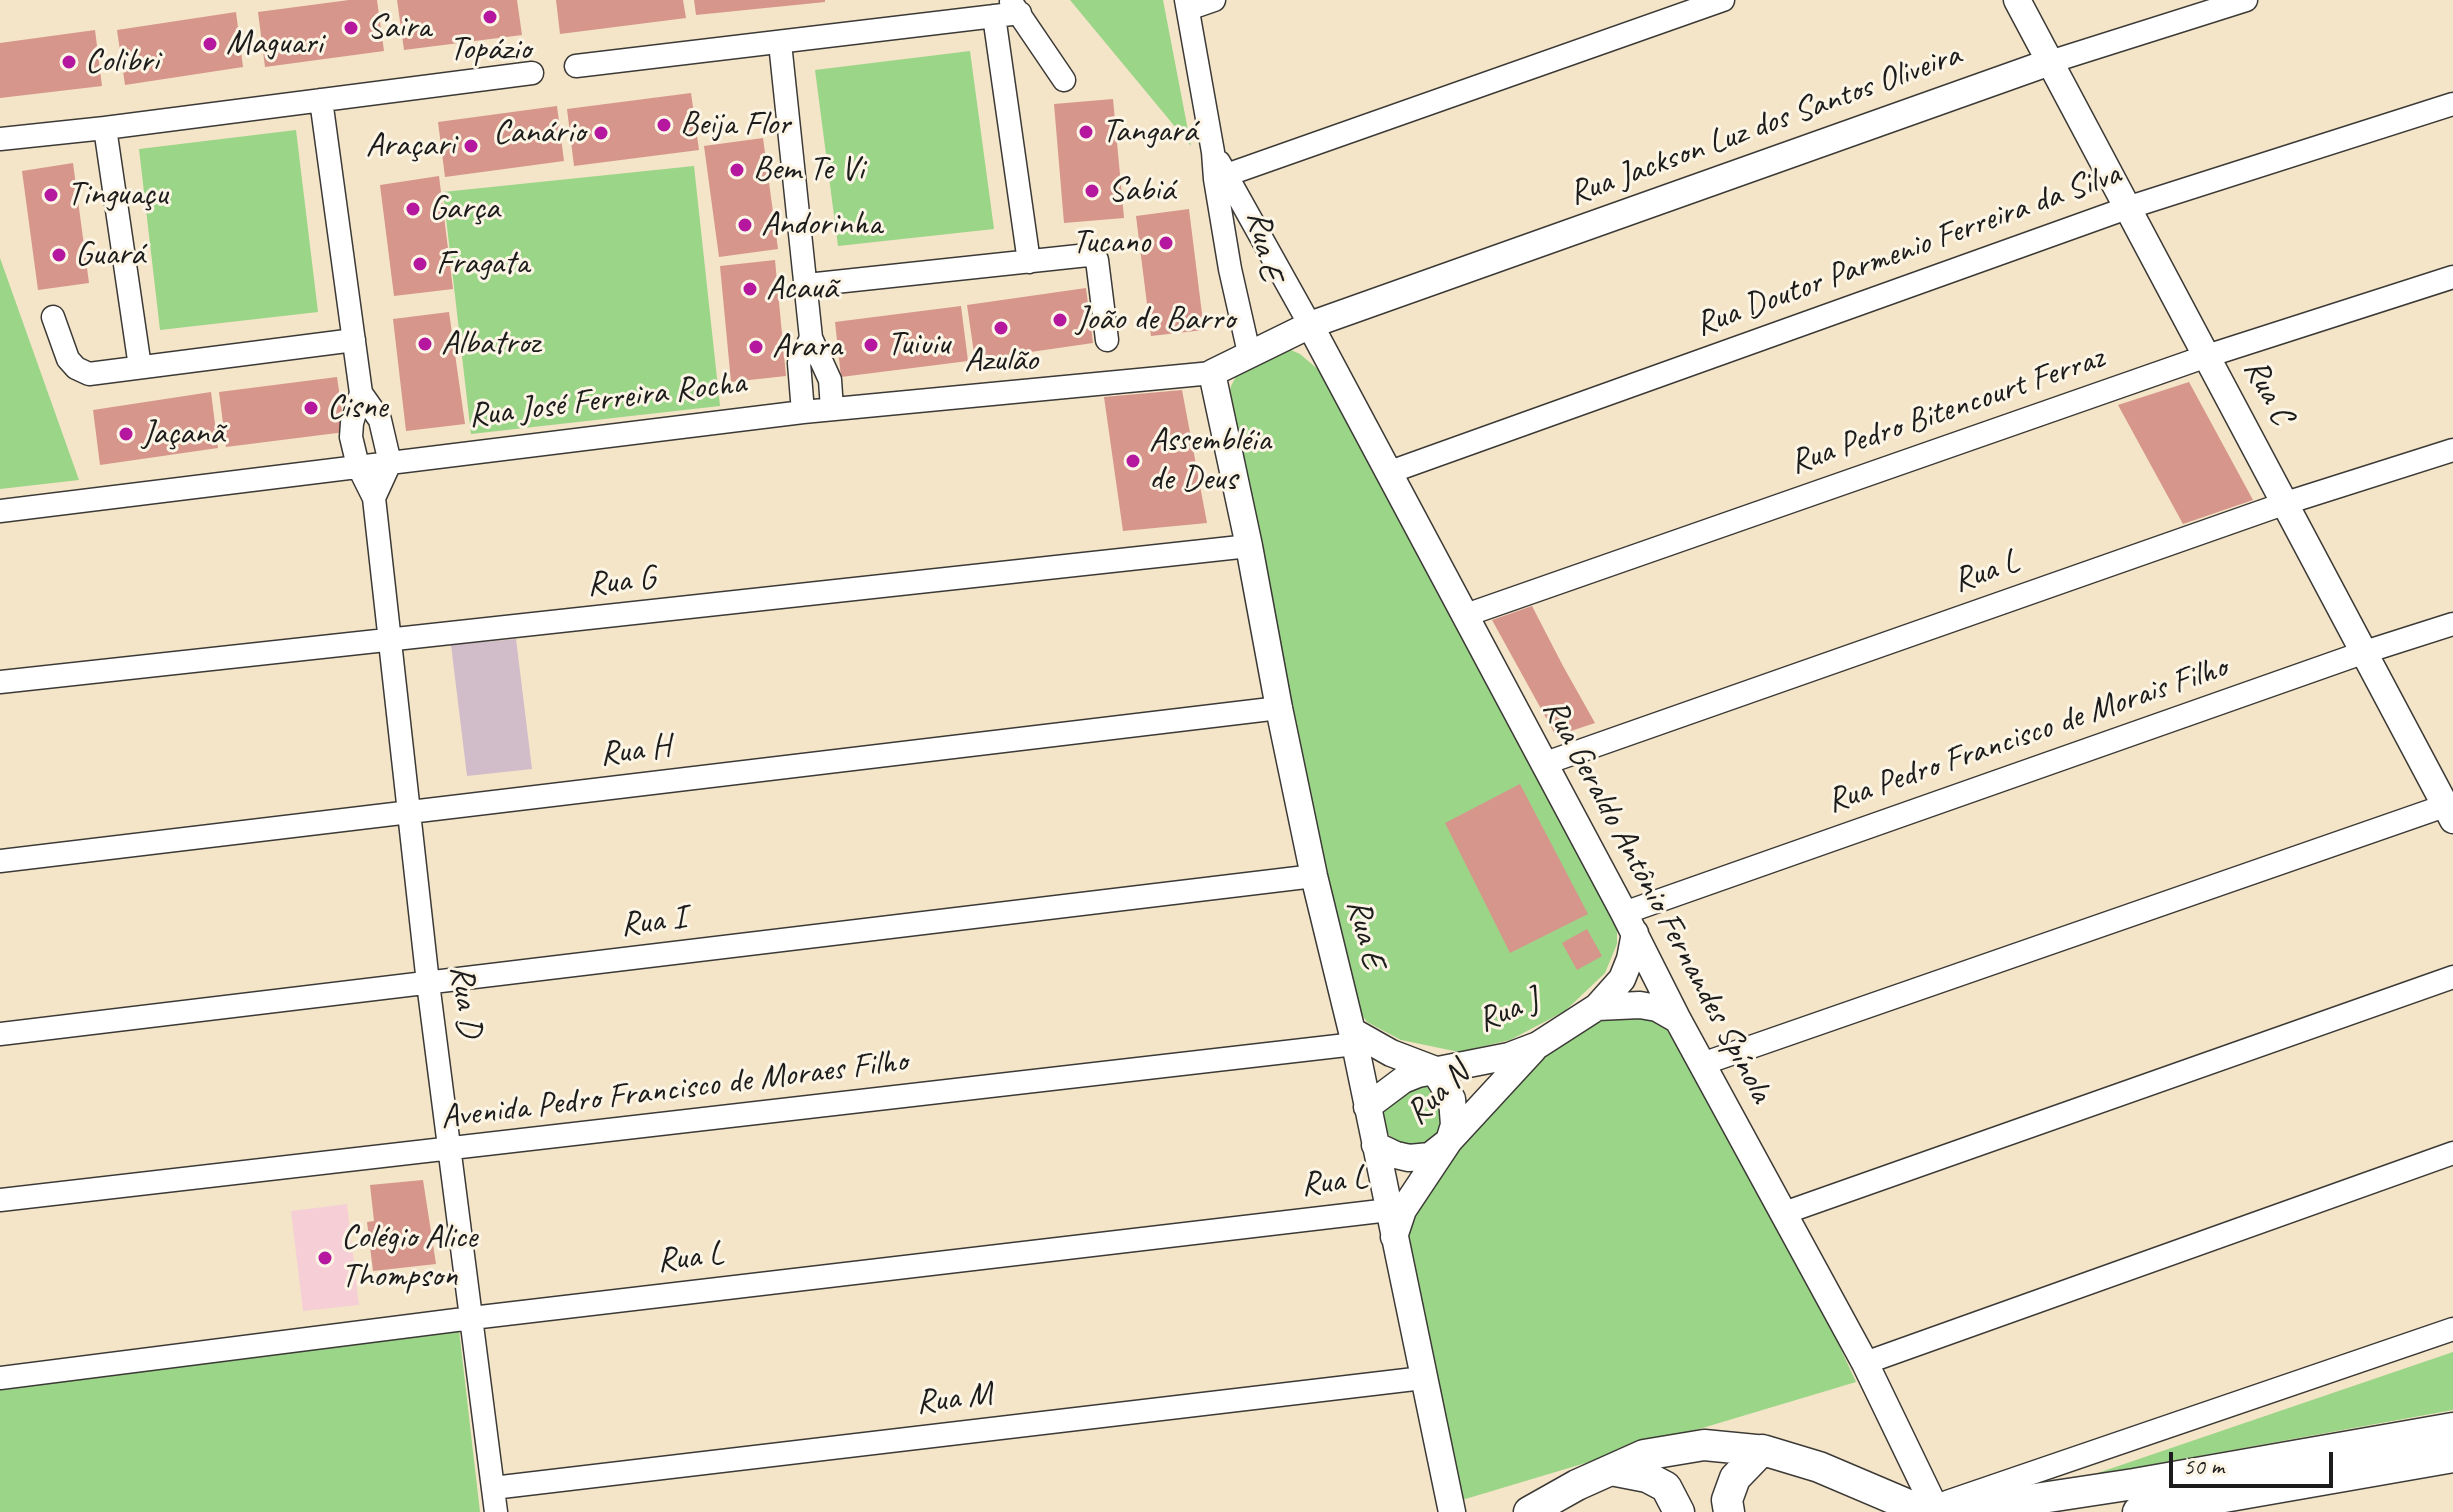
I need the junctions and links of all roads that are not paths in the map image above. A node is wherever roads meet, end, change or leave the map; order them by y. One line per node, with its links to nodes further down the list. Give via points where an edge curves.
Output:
1 (1214, 0): 5 (street)
2 (1723, 0): 16 (street)
3 (2017, 0): 8 (street, Rua C)
4 (2246, 0): 8 (street, Rua Jackson Luz dos Santos Oliveira)
5 (1187, 5): 16 (street, Rua E)
6 (1008, 10): 7 (street); 11 (street); 18 (street)
7 (780, 43): 9 (street); 20 (street)
8 (2050, 62): 17 (street, Rua C); 22 (street, Rua Jackson Luz dos Santos Oliveira)
9 (576, 66)
10 (532, 73): 12 (street)
11 (1064, 80)
12 (321, 100): 14 (street); 24 (street)
13 (2453, 104): 17 (street, Rua Doutor Parmenio Ferreira da Silva)
14 (105, 128): 15 (street); 28 (street)
15 (0, 139)
16 (1221, 176): 22 (street); 26 (street, Rua E, via 1230,269)
17 (2127, 208): 27 (street, Rua C); 36 (street, Rua Doutor Parmenio Ferreira da Silva)
18 (1029, 262): 20 (street); 25 (street, via 1093,256 1097,260)
19 (2453, 277): 27 (street, Rua Pedro Bitencourt Ferraz)
20 (807, 285): 23 (street)
21 (53, 317): 28 (street, via 76,368 89,374)
22 (1310, 325): 26 (street, Rua José Ferreira Rocha); 36 (street, Rua Geraldo Antônio Fernandes Spínola)
23 (811, 338): 31 (street, via 830,380); 32 (street, via 799,363)
24 (354, 340): 28 (street); 30 (street)
25 (1107, 340)
26 (1249, 353): 29 (street, Rua José Ferreira Rocha)
27 (2207, 356): 38 (street, Rua C); 41 (street, Rua Pedro Bitencourt Ferraz)
28 (140, 367)
29 (1212, 373): 31 (street, Rua José Ferreira Rocha); 40 (street, Rua E)
30 (361, 393): 34 (street, via 380,420); 35 (street, Rua D, via 351,437)
31 (832, 409): 32 (street, Rua José Ferreira Rocha)
32 (803, 412): 34 (street, Rua José Ferreira Rocha)
33 (2453, 450): 38 (street, Rua L)
34 (390, 463): 35 (street, Rua José Ferreira Rocha); 37 (street)
35 (358, 466): 37 (street, Rua D); 39 (street, Rua José Ferreira Rocha)
36 (1390, 472): 41 (street, Rua Geraldo Antônio Fernandes Spínola)
37 (374, 498): 43 (street, Rua D)
38 (2286, 503): 44 (street, Rua C); 47 (street, Rua L)
39 (0, 511)
40 (1249, 546): 43 (street, Rua G); 46 (street, Rua E)
41 (1466, 615): 47 (street, Rua Geraldo Antônio Fernandes Spínola)
42 (2453, 624): 44 (street, Rua Pedro Francisco de Morais Filho)
43 (389, 642): 45 (street, Rua G); 49 (street, Rua D)
44 (2365, 652): 48 (street, Rua C); 52 (street, Rua Pedro Francisco de Morais Filho)
45 (0, 682)
46 (1279, 708): 49 (street, Rua H); 51 (street, Rua E)
47 (1543, 764): 52 (street, Rua Geraldo Antônio Fernandes Spínola)
48 (2450, 810): 60 (street)
49 (408, 812): 50 (street, Rua H); 54 (street, Rua D)
50 (0, 861)
51 (1314, 876): 54 (street, Rua I); 58 (street, Rua E)
52 (1630, 923): 55 (street, Rua J, via 1630,959 1622,979); 56 (street, Rua Geraldo Antônio Fernandes Spínola)
53 (2453, 977): 69 (street)
54 (428, 983): 57 (street, Rua I); 65 (street, Rua D)
55 (1597, 1007): 56 (street, via 1640,1005); 59 (street, Rua J)
56 (1678, 1020): 60 (street, Rua Geraldo Antônio Fernandes Spínola)
57 (0, 1034)
58 (1354, 1038): 61 (street); 62 (street, Rua E); 65 (street, Avenida Pedro Francisco de Moraes Filho)
59 (1538, 1045): 61 (street, Rua J, via 1509,1056); 63 (street, Rua N)
60 (1702, 1064): 69 (street, Rua Geraldo Antônio Fernandes Spínola)
61 (1433, 1069): 62 (street, Rua J, via 1403,1080); 63 (street, via 1452,1099)
62 (1367, 1107): 64 (street, Rua E)
63 (1449, 1141): 64 (street, Rua N, via 1420,1159); 70 (street, via 1403,1210)
64 (1375, 1145): 68 (street, Rua E)
65 (451, 1150): 67 (street, Avenida Pedro Francisco de Moraes Filho); 71 (street, Rua D)
66 (2453, 1153): 73 (street)
67 (0, 1200)
68 (1389, 1210): 70 (street, Rua E); 71 (street, Rua L)
69 (1784, 1213): 73 (street, Rua Geraldo Antônio Fernandes Spínola)
70 (1394, 1237): 75 (street, Rua E)
71 (472, 1318): 74 (street, Rua L); 80 (street, Rua D)
72 (2453, 1329): 81 (street)
73 (1865, 1363): 81 (street, Rua Geraldo Antônio Fernandes Spínola)
74 (0, 1378)
75 (1423, 1378): 80 (street, Rua M); 83 (street, Rua E)
76 (2453, 1428): 81 (main road, via 2134,1484)
77 (1762, 1450): 79 (main road, via 1704,1445 1644,1455); 81 (main road); 86 (main road, via 1735,1478 1727,1500)
78 (2453, 1457): 87 (main road)
79 (1611, 1470): 84 (main road); 85 (main road, via 1666,1487)
80 (493, 1488): 82 (street, Rua D)
81 (1936, 1511)
82 (496, 1512)
83 (1452, 1512)
84 (1529, 1512)
85 (1679, 1512)
86 (1729, 1512)
87 (2138, 1512)

